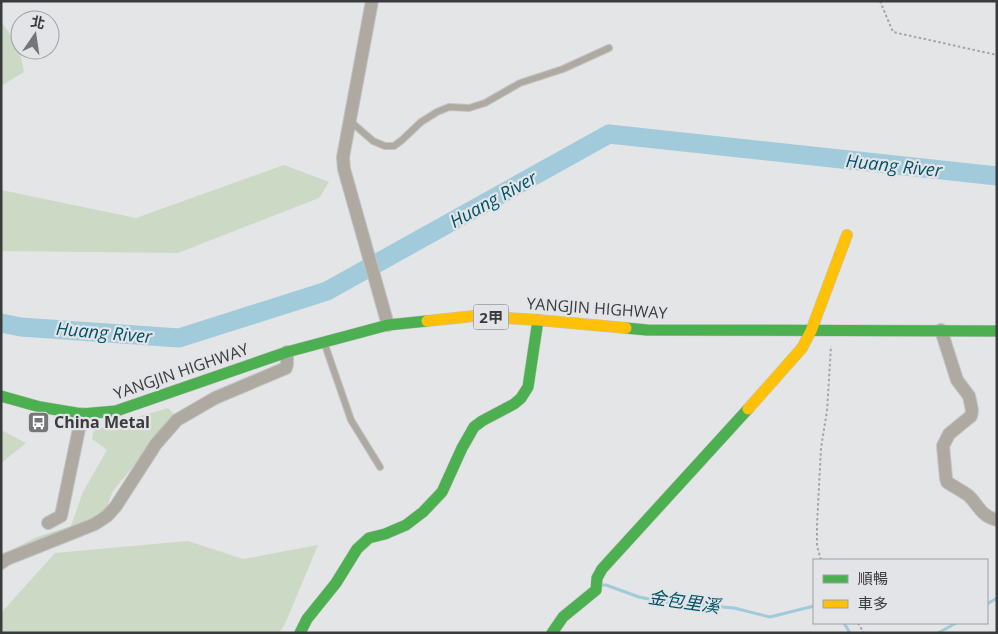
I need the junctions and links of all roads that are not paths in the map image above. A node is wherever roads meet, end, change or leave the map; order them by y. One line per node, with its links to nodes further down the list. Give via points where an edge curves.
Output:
1 (372, 1): 3 (street)
2 (609, 48): 3 (lane, via 563,69 520,83 485,103 469,108 449,107 437,112 394,146 373,141)
3 (349, 121): 6 (street, via 344,168)
4 (847, 235): 8 (main road)
5 (538, 320): 6 (main road, YANGJIN HIGHWAY / 2甲, via 474,316); 8 (main road, YANGJIN HIGHWAY / 2甲, via 647,330); 18 (main road, via 528,387 521,398 474,427 442,492 424,512 406,525 369,538 356,549)
6 (388, 325): 10 (main road, YANGJIN HIGHWAY / 2甲)
7 (941, 330): 8 (main road, YANGJIN HIGHWAY / 2甲); 9 (main road, YANGJIN HIGHWAY / 2甲); 15 (street, via 957,380 968,396 972,410 971,416 949,434 943,446 946,478 980,511)
8 (811, 331): 19 (main road, via 802,348 602,569 596,590 563,617)
9 (997, 331)
10 (324, 342): 11 (main road, YANGJIN HIGHWAY / 2甲); 14 (lane, via 351,420)
11 (287, 352): 13 (main road, YANGJIN HIGHWAY / 2甲, via 116,411); 17 (street, via 286,368 215,398 177,420 156,444 107,516)
12 (1, 396): 13 (main road, YANGJIN HIGHWAY / 2甲)
13 (82, 414): 16 (street, via 61,516)
14 (380, 467)
15 (997, 520)
16 (48, 523)
17 (1, 563)
18 (300, 633)
19 (552, 633)

